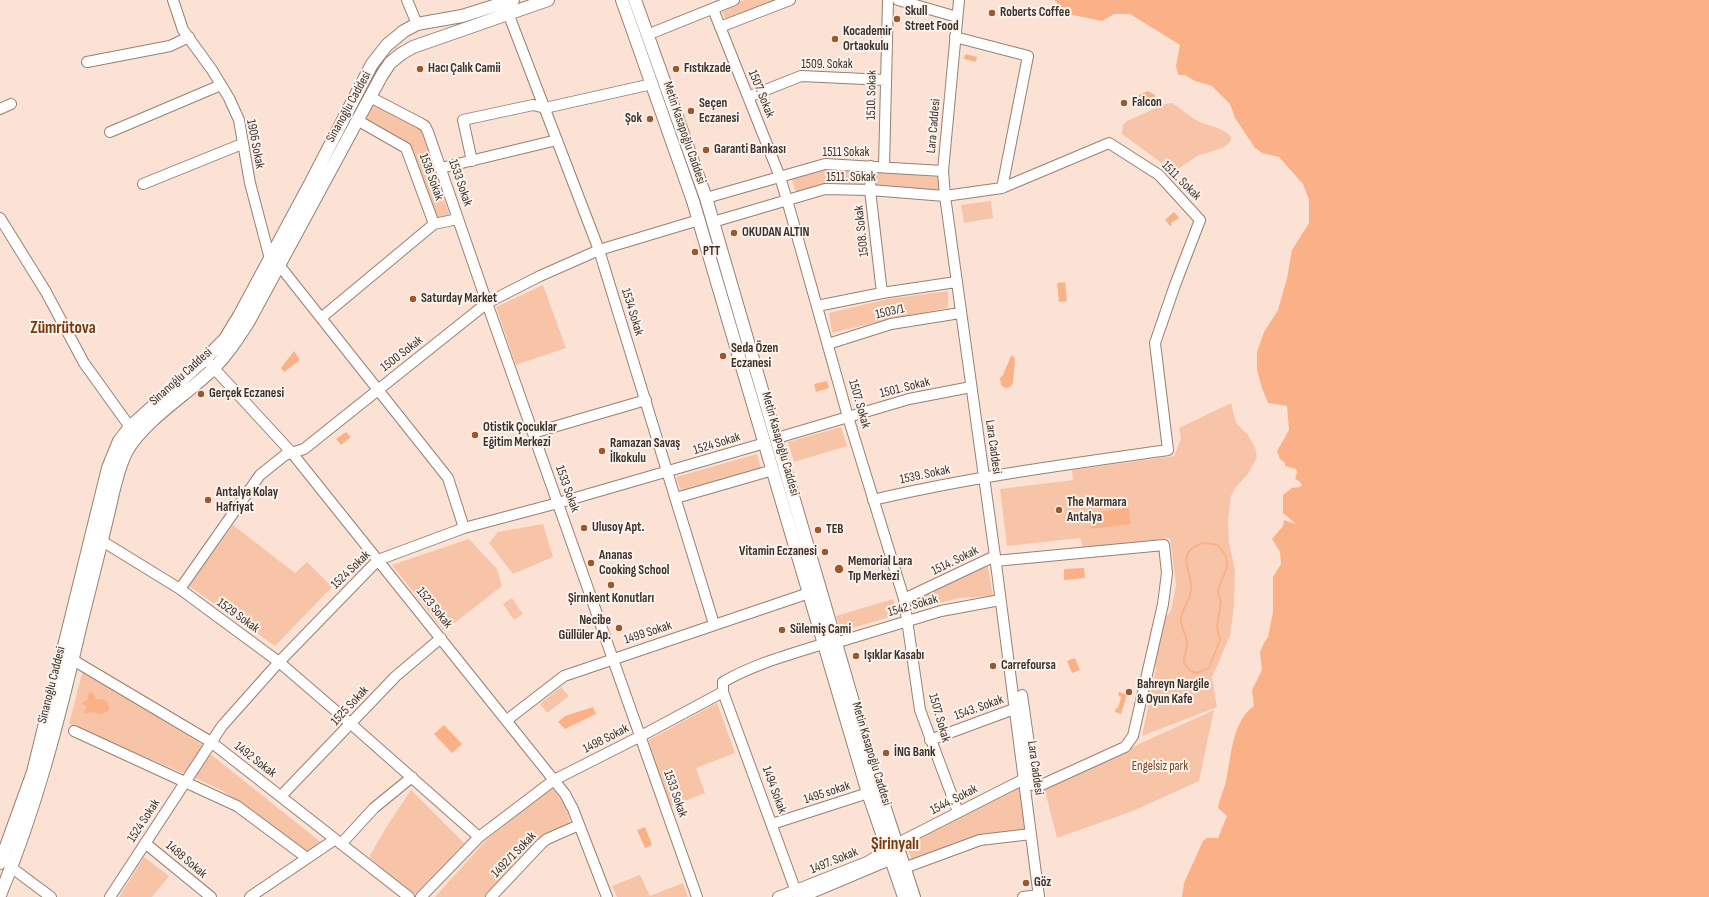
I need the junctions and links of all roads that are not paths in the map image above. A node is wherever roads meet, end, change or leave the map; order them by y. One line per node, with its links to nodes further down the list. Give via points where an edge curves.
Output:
1 (173, 0): 17 (street, 1906 Sokak, via 183,30)
2 (407, 0): 14 (street)
3 (548, 0): 11 (main road, Si̇nanoğlu Caddesi)
4 (622, 0): 21 (main road, Metin Kasapoğlu Caddesi)
5 (635, 0): 16 (main road, Metin Kasapoğlu Caddesi)
6 (734, 0): 12 (street)
7 (888, 0): 20 (street, 1510. Sokak)
8 (898, 0): 13 (street)
9 (959, 0): 13 (street, Lara Caddesi)
10 (784, 1): 15 (street)
11 (509, 4): 14 (main road, Si̇nanoğlu Caddesi); 23 (main road, Si̇nanoğlu Caddesi, via 401,54 390,63); 26 (street, 1534 Sokak)
12 (713, 9): 15 (street, 1507. Sokak); 16 (street)
13 (958, 17): 18 (street, Lara Caddesi)
14 (417, 24): 50 (main road, Si̇nanoğlu Caddesi, via 394,38 372,64)
15 (720, 27): 24 (street, 1507. Sokak)
16 (647, 35): 42 (main road, Metin Kasapoğlu Caddesi)
17 (188, 37): 19 (street, via 170,46); 22 (street, 1906 Sokak)
18 (955, 37): 36 (street, Lara Caddesi); 39 (street, via 1028,56)
19 (87, 62)
20 (886, 80): 24 (street, 1509. Sokak, via 801,76); 34 (street, 1510. Sokak)
21 (652, 84): 26 (street); 46 (main road, Metin Kasapoğlu Caddesi)
22 (222, 85): 29 (street); 31 (street, 1906 Sokak, via 239,120)
23 (370, 97): 28 (main road, Si̇nanoğlu Caddesi); 35 (street, 1533 Sokak, via 425,126)
24 (748, 97): 37 (street, 1507. Sokak)
25 (11, 104): 27 (street)
26 (545, 108): 30 (street, 1534 Sokak); 32 (street, via 533,105 463,120)
27 (0, 109)
28 (357, 120): 48 (street, 1536 Sokak, via 406,148); 50 (main road, Si̇nanoğlu Caddesi)
29 (110, 132)
30 (557, 140): 32 (street); 49 (street, 1534 Sokak)
31 (242, 144): 38 (street); 50 (street, 1906 Sokak, via 250,183)
32 (472, 161): 35 (street)
33 (871, 166): 34 (street, 1511 Sokak); 37 (street, 1511 Sokak, via 825,164); 40 (street, 1508. Sokak)
34 (884, 167): 36 (street, 1511 Sokak)
35 (441, 168): 45 (street, 1533 Sokak)
36 (943, 171): 41 (street, Lara Caddesi)
37 (780, 177): 42 (street, 1511 Sokak); 43 (street, 1507. Sokak)
38 (143, 184)
39 (1002, 188): 41 (street, 1511. Sokak); 71 (street, 1511. Sokak, via 1109,143 1159,175 1200,220 1155,343 1168,450)
40 (870, 190): 41 (street, 1511. Sokak); 43 (street, 1511. Sokak, via 825,189); 52 (street, 1508. Sokak)
41 (945, 196): 51 (street, Lara Caddesi)
42 (706, 198): 47 (main road, Metin Kasapoğlu Caddesi)
43 (787, 200): 47 (street, 1511. Sokak); 54 (street, 1507. Sokak)
44 (0, 218): 64 (street, via 46,292 84,363)
45 (458, 219): 48 (street); 53 (street, 1533 Sokak)
46 (699, 220): 49 (street, 1500 Sokak); 67 (main road, Metin Kasapoğlu Caddesi)
47 (713, 222): 66 (main road, Metin Kasapoğlu Caddesi)
48 (434, 224): 56 (street)
49 (599, 250): 53 (street, 1500 Sokak); 62 (street, 1534 Sokak)
50 (275, 262): 56 (street); 58 (main road, Si̇nanoğlu Caddesi, via 225,339); 59 (main road, Si̇nanoğlu Caddesi, via 249,321 231,349)
51 (956, 282): 52 (street); 55 (street, Lara Caddesi)
52 (882, 293): 54 (street)
53 (487, 303): 61 (street, 1500 Sokak); 65 (street, 1533 Sokak)
54 (817, 306): 57 (street, 1507. Sokak)
55 (960, 312): 57 (street, 1503/1, via 890,324); 60 (street, Lara Caddesi)
56 (321, 318): 61 (street)
57 (828, 344): 63 (street, 1507. Sokak)
58 (205, 359): 59 (street, 1523 Sokak); 64 (main road, Si̇nanoğlu Caddesi)
59 (214, 368): 68 (street, 1523 Sokak); 76 (main road, Si̇nanoğlu Caddesi, via 138,435 127,450)
60 (971, 387): 63 (street, 1501. Sokak, via 909,399); 71 (street, Lara Caddesi)
61 (378, 390): 68 (street, 1500 Sokak, via 304,448); 75 (street, via 448,478)
62 (646, 400): 65 (street); 70 (street, 1534 Sokak)
63 (848, 417): 66 (street, 1501. Sokak); 73 (street, 1507. Sokak)
64 (130, 427): 115 (main road, Si̇nanoğlu Caddesi, via 119,441 108,468 33,772)
65 (533, 433): 74 (street, 1533 Sokak)
66 (777, 438): 86 (main road, Metin Kasapoğlu Caddesi)
67 (765, 443): 69 (main road, Metin Kasapoğlu Caddesi); 70 (street, 1524 Sokak)
68 (292, 453): 78 (street, 1523 Sokak); 79 (street, 1500 Sokak, via 280,458 260,475)
69 (773, 470): 72 (street); 80 (main road, Metin Kasapoğlu Caddesi)
70 (668, 472): 72 (street, 1534 Sokak); 74 (street, 1524 Sokak)
71 (984, 477): 73 (street, 1539. Sokak); 77 (street, Lara Caddesi)
72 (676, 498): 84 (street, 1534 Sokak)
73 (873, 500): 81 (street, 1507. Sokak)
74 (558, 503): 75 (street, 1524 Sokak); 88 (street, 1533 Sokak)
75 (464, 528): 78 (street, 1524 Sokak)
76 (102, 541): 79 (street, 1529 Sokak); 89 (main road, Si̇nanoğlu Caddesi)
77 (995, 558): 81 (street, 1514. Sokak); 82 (street, Lara Caddesi); 103 (street, 1514. Sokak, via 1164,545 1167,573 1163,604 1133,736 1125,746 1037,787)
78 (378, 560): 85 (street, 1523 Sokak); 90 (street, 1524 Sokak)
79 (180, 589): 90 (street, 1529 Sokak)
80 (808, 593): 84 (street, 1499 Sokak); 87 (main road, Metin Kasapoğlu Caddesi)
81 (904, 599): 83 (street, 1507. Sokak)
82 (1000, 600): 83 (street, 1542. Sokak); 93 (street, Lara Caddesi)
83 (908, 620): 86 (street, 1542. Sokak); 98 (street, 1507. Sokak, via 920,710)
84 (714, 624): 88 (street, 1499 Sokak)
85 (442, 638): 94 (street, 1523 Sokak); 95 (street, 1525 Sokak, via 396,676)
86 (835, 643): 113 (main road, Metin Kasapoğlu Caddesi, via 877,784)
87 (823, 644): 91 (street, via 740,672 723,682); 104 (main road, Metin Kasapoğlu Caddesi)
88 (613, 658): 94 (street, 1499 Sokak, via 561,677); 97 (street, 1533 Sokak)
89 (73, 660): 99 (street, 1492 Sokak); 116 (main road, Si̇nanoğlu Caddesi, via 43,775)
90 (279, 662): 95 (street, 1529 Sokak); 99 (street, 1524 Sokak)
91 (723, 692): 97 (street, 1498 Sokak); 107 (street, 1494 Sokak)
92 (1022, 695): 103 (street)
93 (1014, 709): 98 (street, 1543. Sokak); 103 (street, Lara Caddesi)
94 (507, 720): 101 (street, 1523 Sokak)
95 (351, 724): 100 (street, 1529 Sokak); 105 (street, 1525 Sokak)
96 (74, 731): 102 (street)
97 (641, 736): 101 (street, 1498 Sokak); 129 (street, 1533 Sokak)
98 (930, 740): 106 (street, 1507. Sokak)
99 (211, 742): 102 (street, 1524 Sokak); 105 (street, 1492 Sokak)
100 (412, 777): 110 (street, 1529 Sokak); 112 (street)
101 (554, 780): 108 (street, 1523 Sokak, via 565,794); 110 (street, 1498 Sokak)
102 (184, 783): 111 (street, 1524 Sokak); 114 (street, via 237,806)
103 (1028, 784): 106 (street, 1544. Sokak); 109 (street, Lara Caddesi)
104 (868, 793): 107 (street, 1495 sokak); 113 (main road, Metin Kasapoğlu Caddesi)
105 (281, 796): 112 (street, 1492 Sokak)
106 (958, 812): 113 (street, 1544. Sokak)
107 (772, 824): 119 (street, 1494 Sokak)
108 (579, 825): 127 (street, 1492/1 Sokak, via 544,841); 128 (street, 1523 Sokak)
109 (1031, 834): 117 (street, via 980,840); 120 (street, Lara Caddesi)
110 (479, 837): 126 (street, 1498 Sokak)
111 (145, 842): 122 (street, 1524 Sokak); 123 (street, 1488 Sokak)
112 (337, 842): 114 (street); 125 (street, 1492 Sokak)
113 (894, 852): 117 (main road, Metin Kasapoğlu Caddesi); 119 (street, 1497. Sokak); 131 (main road, Metin Kasapoğlu Caddesi)
114 (307, 858): 124 (street)
115 (0, 863)
116 (12, 868): 118 (main road, Si̇nanoğlu Caddesi); 121 (street)
117 (904, 868): 132 (main road, Metin Kasapoğlu Caddesi)
118 (0, 895)
119 (798, 895): 130 (street, 1497. Sokak)
120 (1039, 896): 133 (street)
121 (51, 897)
122 (110, 897)
123 (211, 897)
124 (250, 897)
125 (409, 897)
126 (421, 897)
127 (491, 897)
128 (607, 897)
129 (697, 897)
130 (778, 897)
131 (904, 897)
132 (914, 897)
133 (1023, 897)

